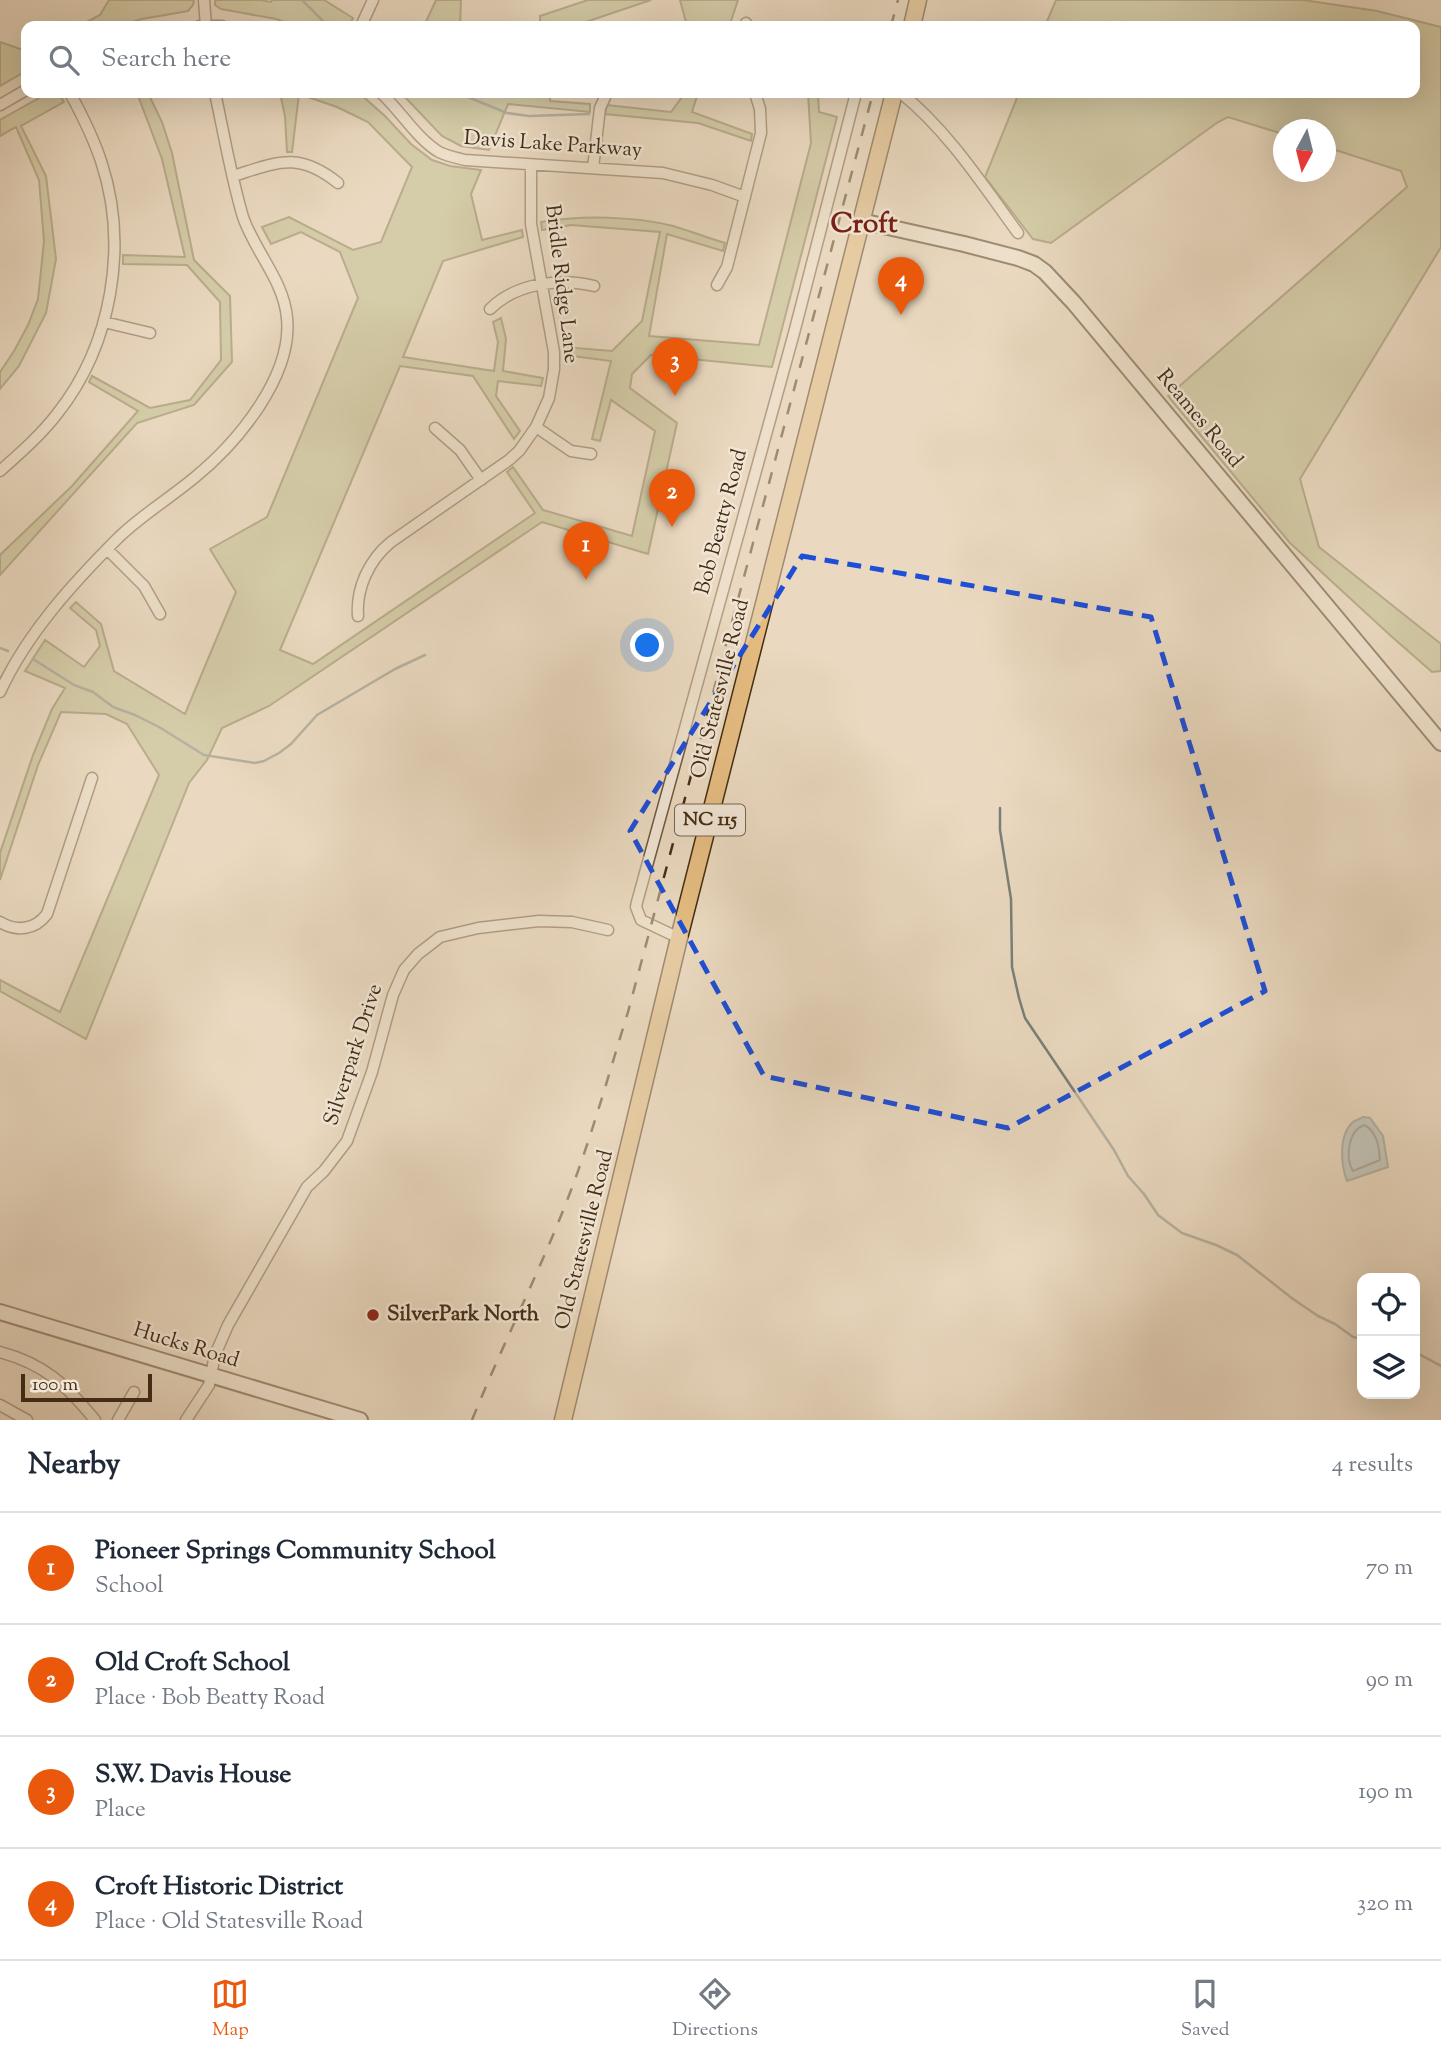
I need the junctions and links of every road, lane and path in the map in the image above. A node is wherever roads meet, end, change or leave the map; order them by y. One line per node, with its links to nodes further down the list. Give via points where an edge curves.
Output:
1 (204, 0): 4 (street)
2 (373, 0): 5 (street)
3 (918, 0): 6 (main road)
4 (206, 21)
5 (363, 21)
6 (913, 21)
7 (21, 93): 16 (street)
8 (73, 98): 28 (street, via 102,163 112,213 112,276)
9 (216, 98): 19 (street)
10 (385, 98): 17 (street, Davis Lake Parkway, via 439,152 465,160)
11 (605, 98): 18 (street)
12 (757, 98): 21 (street, via 761,133)
13 (855, 98): 43 (street, Bob Beatty Road, via 636,906 641,920)
14 (893, 98): 22 (main road, Old Statesville Road / NC 115)
15 (907, 98): 23 (street, via 948,139)
16 (0, 105)
17 (531, 165): 18 (street, Davis Lake Parkway); 24 (street, Bridle Ridge Lane, via 531,224)
18 (593, 168): 21 (street, Davis Lake Parkway, via 663,173)
19 (233, 176): 20 (street, via 293,162 314,166); 35 (street, via 251,238 284,302 288,331 283,355 259,407 222,452)
20 (338, 183)
21 (746, 197): 25 (street, via 727,267)
22 (860, 221): 39 (main road, Reames Road, via 1010,256 1045,272); 43 (main road, Old Statesville Road / NC 115)
23 (1018, 233)
24 (542, 285): 26 (street, via 574,282); 27 (street, via 507,295); 30 (street, Bridle Ridge Lane, via 554,369)
25 (717, 285)
26 (594, 286)
27 (490, 309)
28 (104, 322): 29 (street); 33 (street, via 83,373 58,413)
29 (150, 333)
30 (536, 427): 32 (street, via 571,451); 34 (street, Bridle Ridge Lane, via 519,451)
31 (435, 428): 34 (street, via 460,450)
32 (591, 454)
33 (0, 471)
34 (481, 480): 37 (street, Bridle Ridge Lane, via 377,554 361,587)
35 (107, 549): 36 (street, via 144,586); 38 (street, via 46,619)
36 (160, 614)
37 (358, 616)
38 (0, 692)
39 (1441, 743)
40 (92, 778): 41 (street, via 47,914 40,923 24,928)
41 (0, 922)
42 (608, 930): 46 (street, Silverpark Drive, via 539,921 478,928 440,937 418,954 404,970 393,995 347,1141 307,1187 228,1325)
43 (679, 938): 54 (main road, Old Statesville Road / NC 115)
44 (0, 1312): 46 (main road, Hucks Road)
45 (0, 1352): 50 (street, via 40,1367)
46 (212, 1376): 52 (street, Silverpark Drive); 53 (main road, Hucks Road)
47 (134, 1391): 51 (street)
48 (0, 1405): 49 (street)
49 (27, 1420)
50 (95, 1420)
51 (118, 1420)
52 (186, 1420)
53 (360, 1420)
54 (563, 1420)

